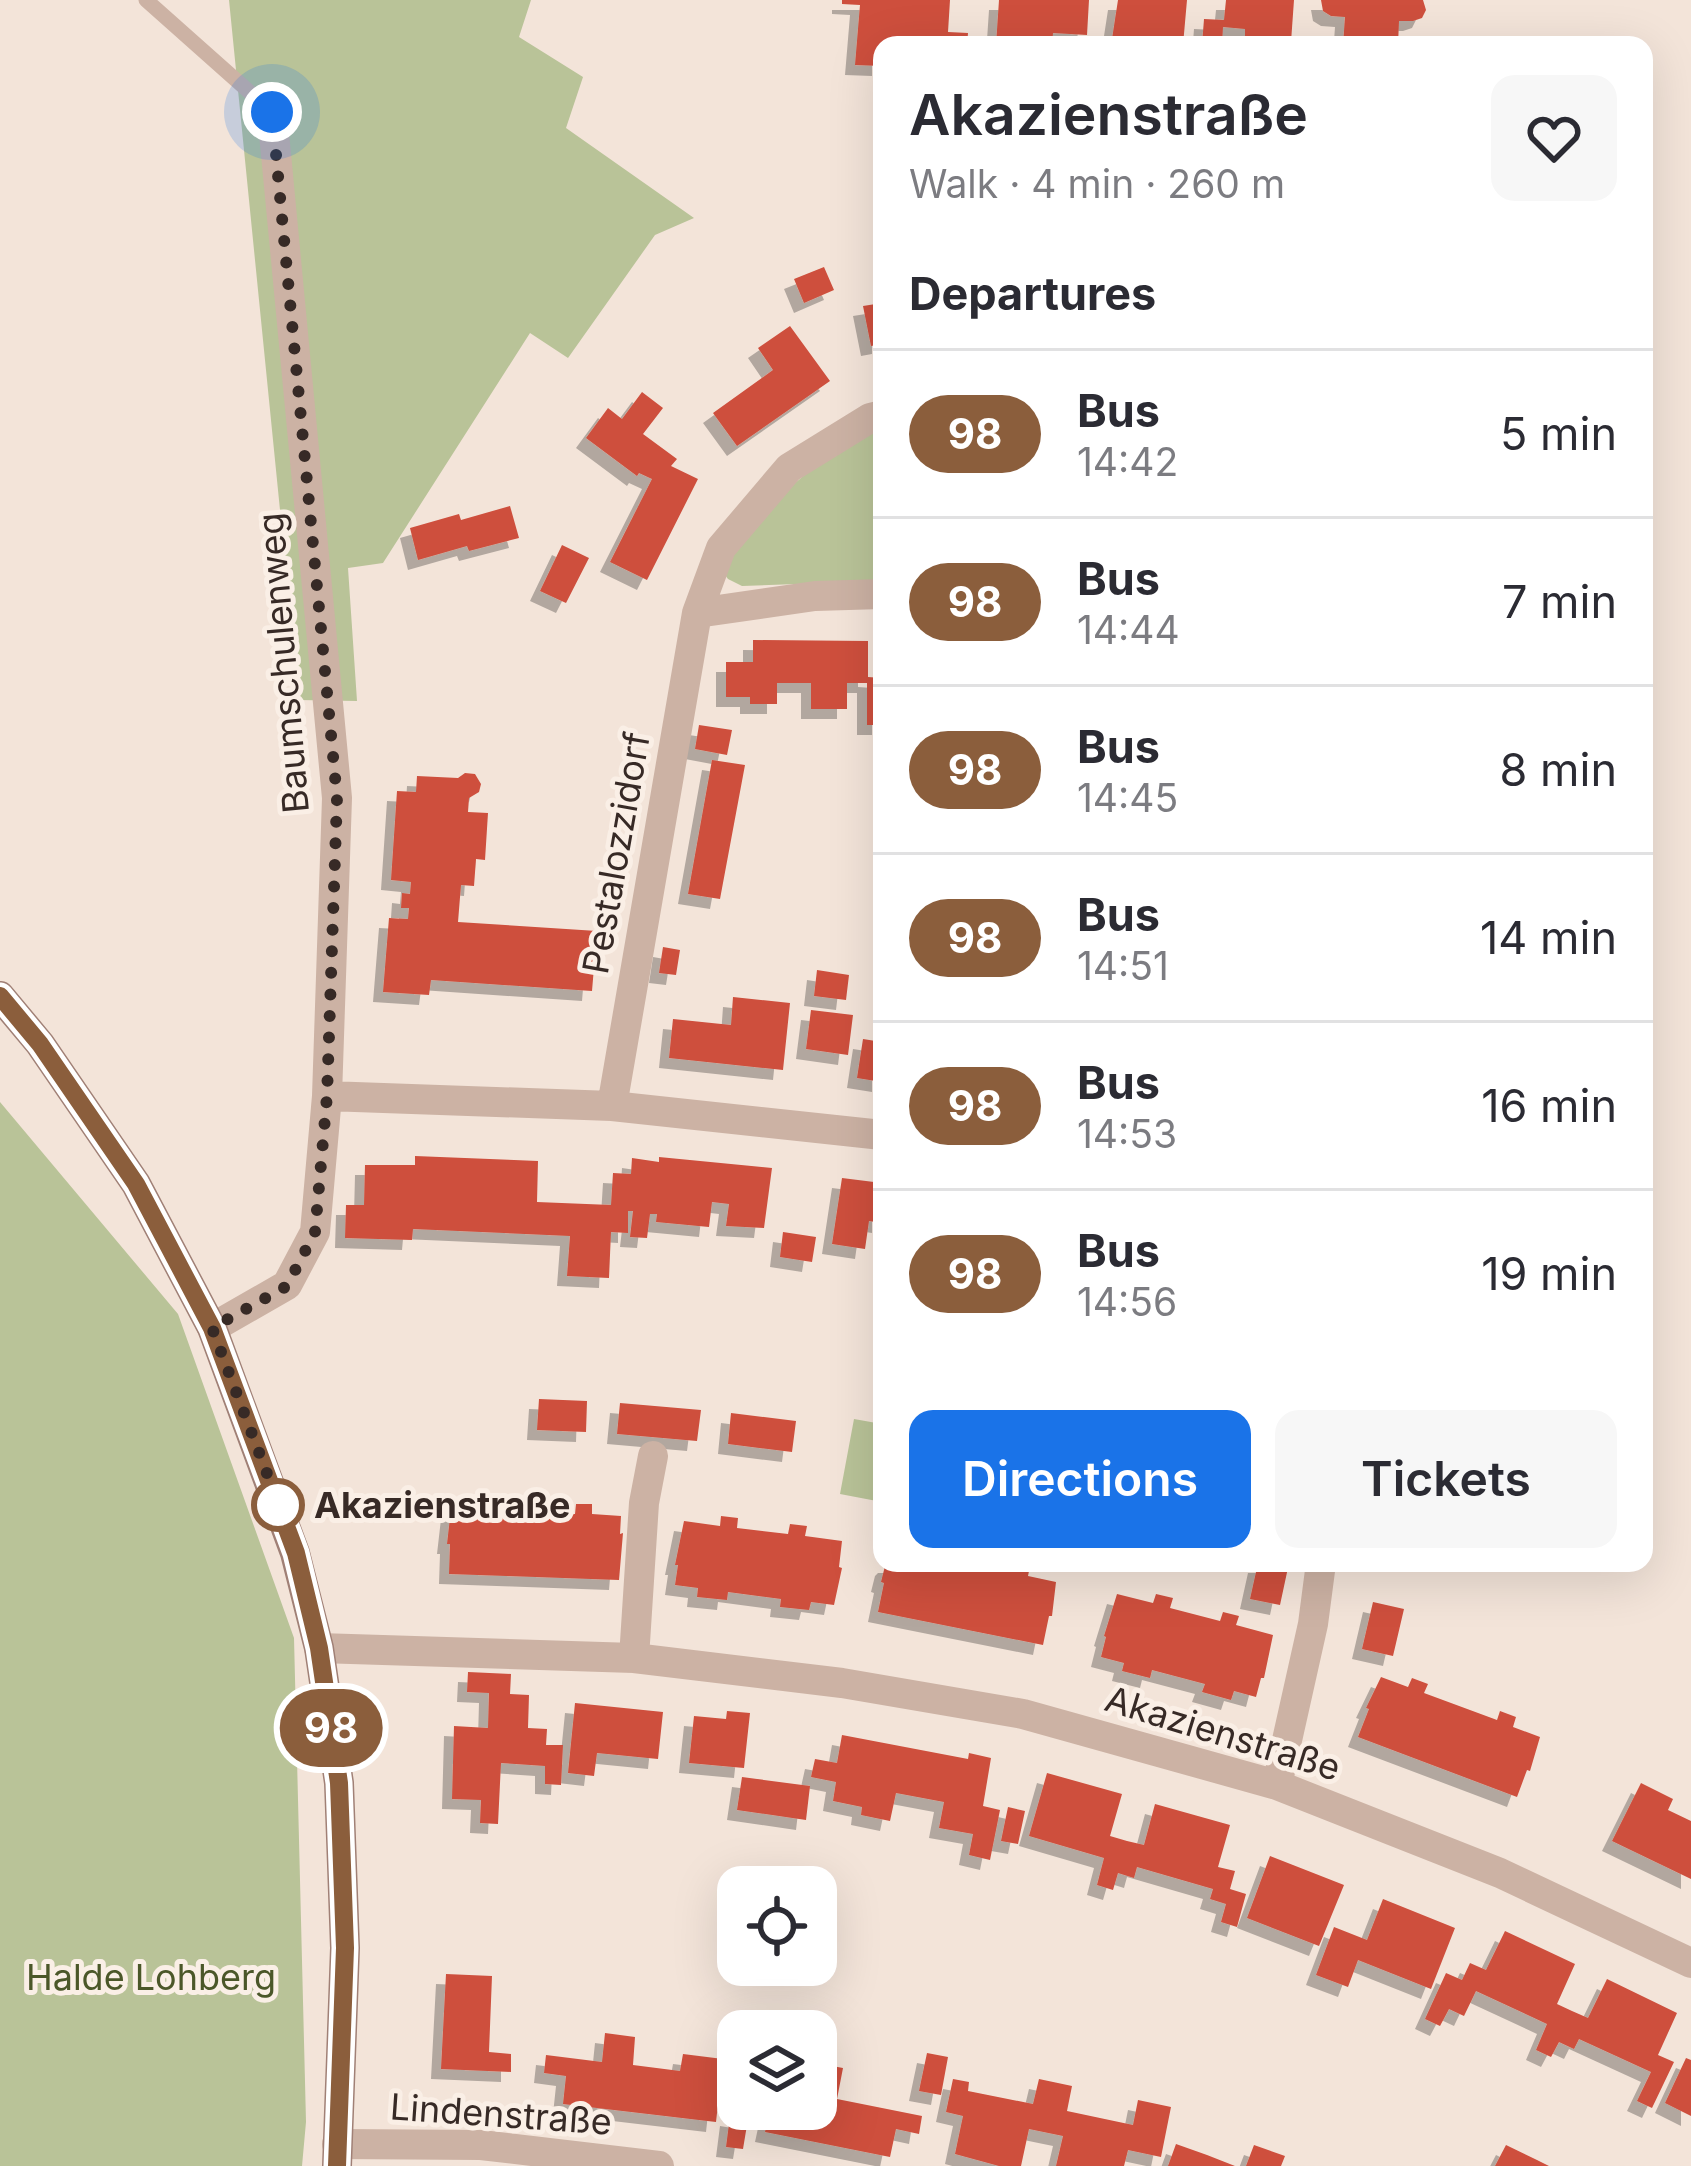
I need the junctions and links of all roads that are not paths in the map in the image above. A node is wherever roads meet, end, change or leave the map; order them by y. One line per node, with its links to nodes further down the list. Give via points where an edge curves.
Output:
1 (146, 0): 2 (lane, Baumschulenweg)
2 (272, 112): 7 (street, Baumschulenweg, via 337,798)
3 (873, 417): 5 (street, Pestalozzidorf, via 789,468 721,548)
4 (873, 595): 5 (street)
5 (697, 613): 8 (street, Pestalozzidorf)
6 (0, 996): 10 (main road, via 136,1184)
7 (327, 1096): 8 (street); 10 (street, Baumschulenweg, via 315,1232 287,1286)
8 (612, 1106): 9 (street)
9 (873, 1134)
10 (212, 1328): 13 (main road, via 296,1553)
11 (653, 1456): 14 (street)
12 (1320, 1572): 15 (street)
13 (319, 1648): 14 (street, Akazienstraße); 17 (main road, via 339,1783 345,1948)
14 (634, 1658): 15 (street, Akazienstraße, via 1023,1714)
15 (1276, 1785): 16 (street, Akazienstraße, via 1500,1873)
16 (1691, 1963)
17 (337, 2155): 18 (street, Lindenstraße, via 481,2145)
18 (659, 2166)

